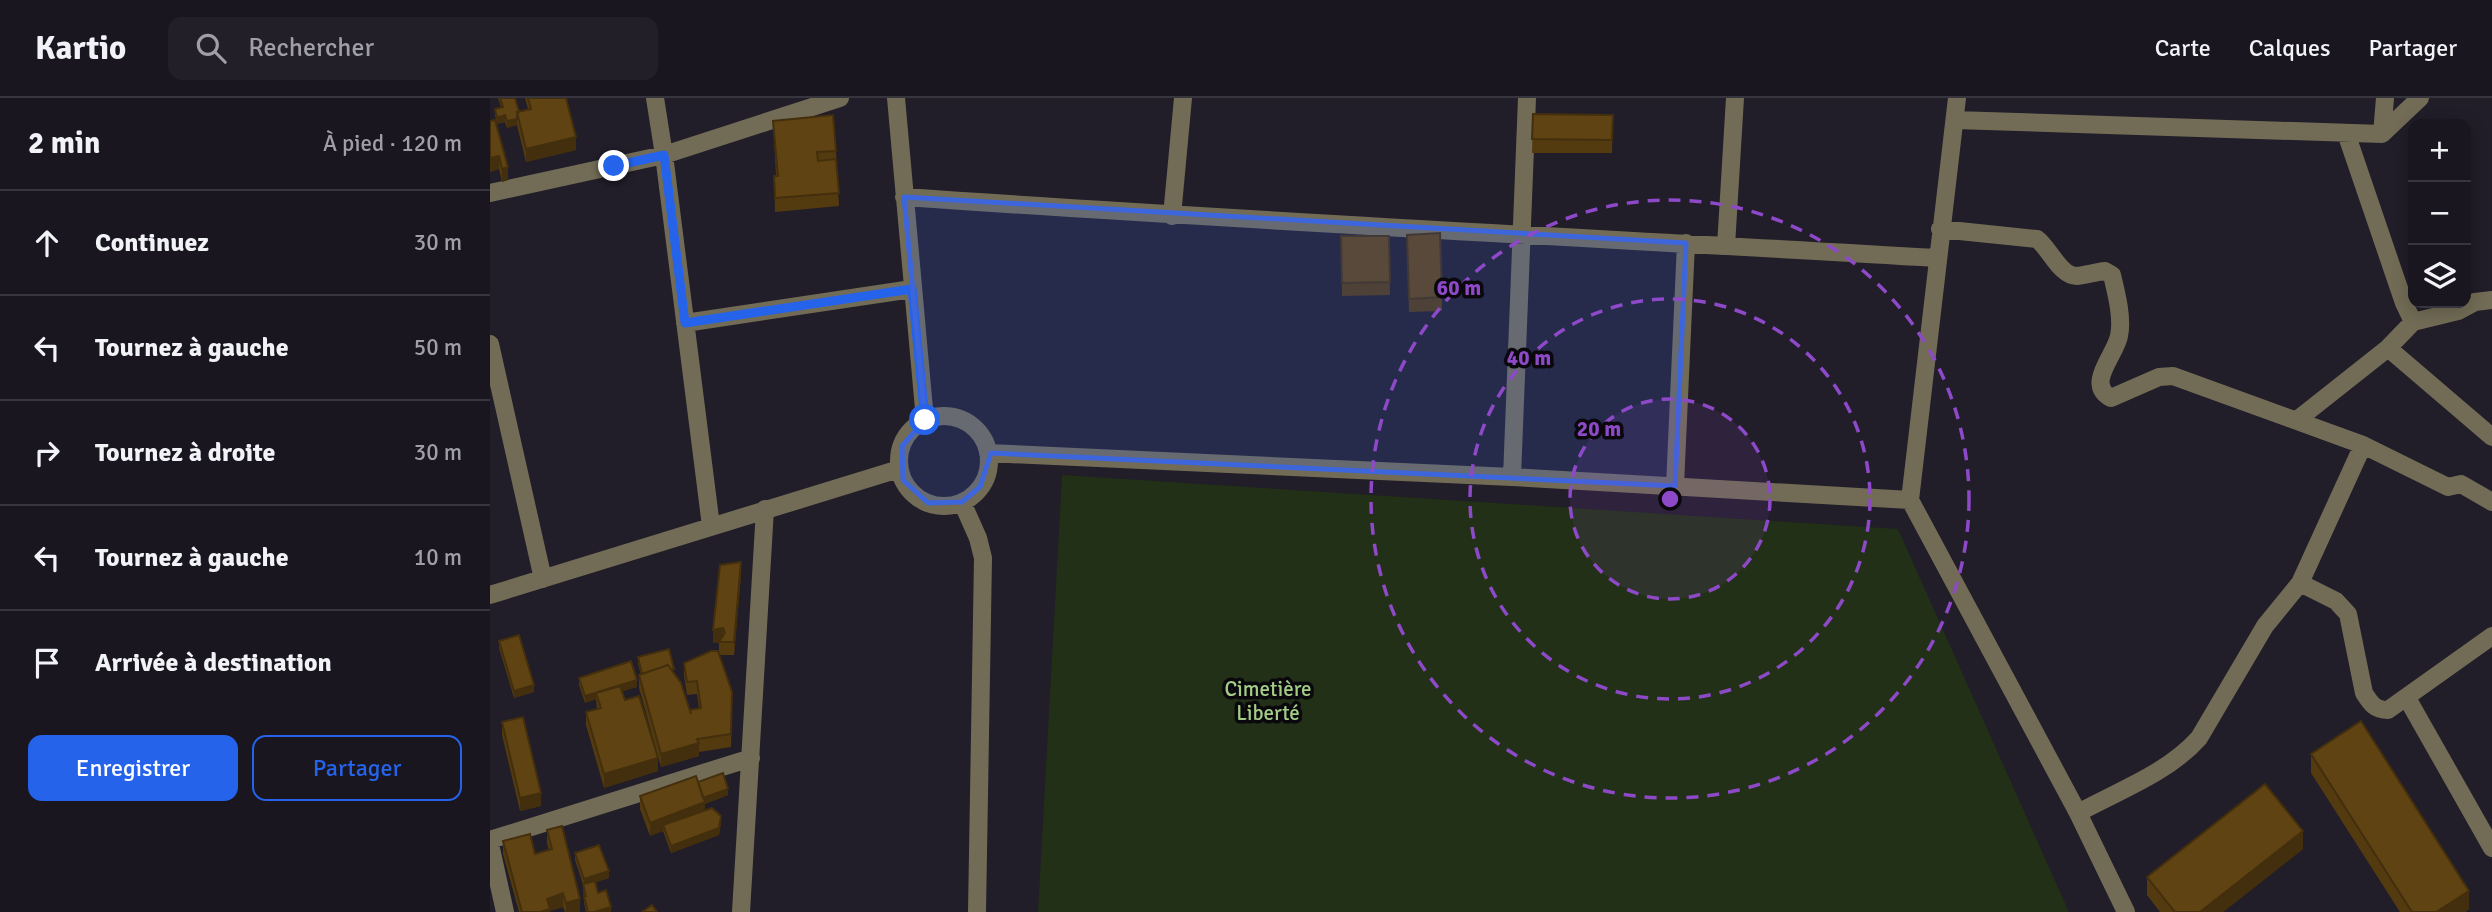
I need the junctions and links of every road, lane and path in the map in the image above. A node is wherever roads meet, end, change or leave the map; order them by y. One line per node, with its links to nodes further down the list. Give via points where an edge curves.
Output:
1 (655, 98): 13 (street)
2 (840, 98): 13 (street)
3 (896, 98): 15 (street)
4 (1183, 98): 16 (street)
5 (1527, 98): 18 (street)
6 (1735, 98): 20 (street)
7 (1957, 98): 10 (street)
8 (2385, 98): 12 (street)
9 (2420, 98): 12 (street)
10 (1955, 120): 11 (street); 17 (street)
11 (2346, 133): 12 (street); 24 (street)
12 (2382, 134)
13 (664, 155): 14 (street); 25 (street)
14 (490, 193)
15 (904, 197): 16 (street); 22 (street)
16 (1172, 216): 18 (street)
17 (1940, 229): 21 (street); 29 (street, via 2037,239 2065,273 2105,271 2112,275 2120,326 2099,384 2103,394 2111,398 2159,377 2173,376)
18 (1521, 233): 19 (street); 34 (street)
19 (1686, 243): 20 (street); 35 (street)
20 (1726, 246): 21 (street)
21 (1937, 258): 36 (street)
22 (912, 289): 25 (street); 28 (street)
23 (2492, 300): 24 (street)
24 (2413, 322): 26 (street)
25 (685, 323): 40 (street)
26 (2388, 348): 29 (street); 30 (street)
27 (491, 351): 41 (street)
28 (925, 420): 32 (street, via 948,416 970,424); 33 (street, via 907,435)
29 (2297, 420): 31 (street)
30 (2492, 437)
31 (2363, 445): 38 (street, via 2441,484 2461,484); 42 (street)
32 (988, 453): 34 (street); 37 (street, via 980,487)
33 (900, 469): 37 (street, via 918,498 939,506); 39 (street)
34 (1512, 477): 35 (street)
35 (1675, 486): 36 (street)
36 (1910, 500): 47 (street)
37 (962, 502): 52 (street, via 983,558)
38 (2492, 502)
39 (765, 509): 40 (street); 46 (street)
40 (711, 526): 41 (street)
41 (543, 579): 43 (street)
42 (2300, 583): 45 (street, via 2336,601 2348,614 2370,704 2388,710); 47 (street, via 2265,626 2187,751)
43 (490, 596)
44 (2492, 636): 45 (street)
45 (2407, 698): 49 (street)
46 (751, 758): 48 (street); 51 (street)
47 (2078, 813): 53 (street)
48 (490, 842): 50 (street)
49 (2492, 848)
50 (505, 912)
51 (741, 912)
52 (977, 912)
53 (2126, 912)

